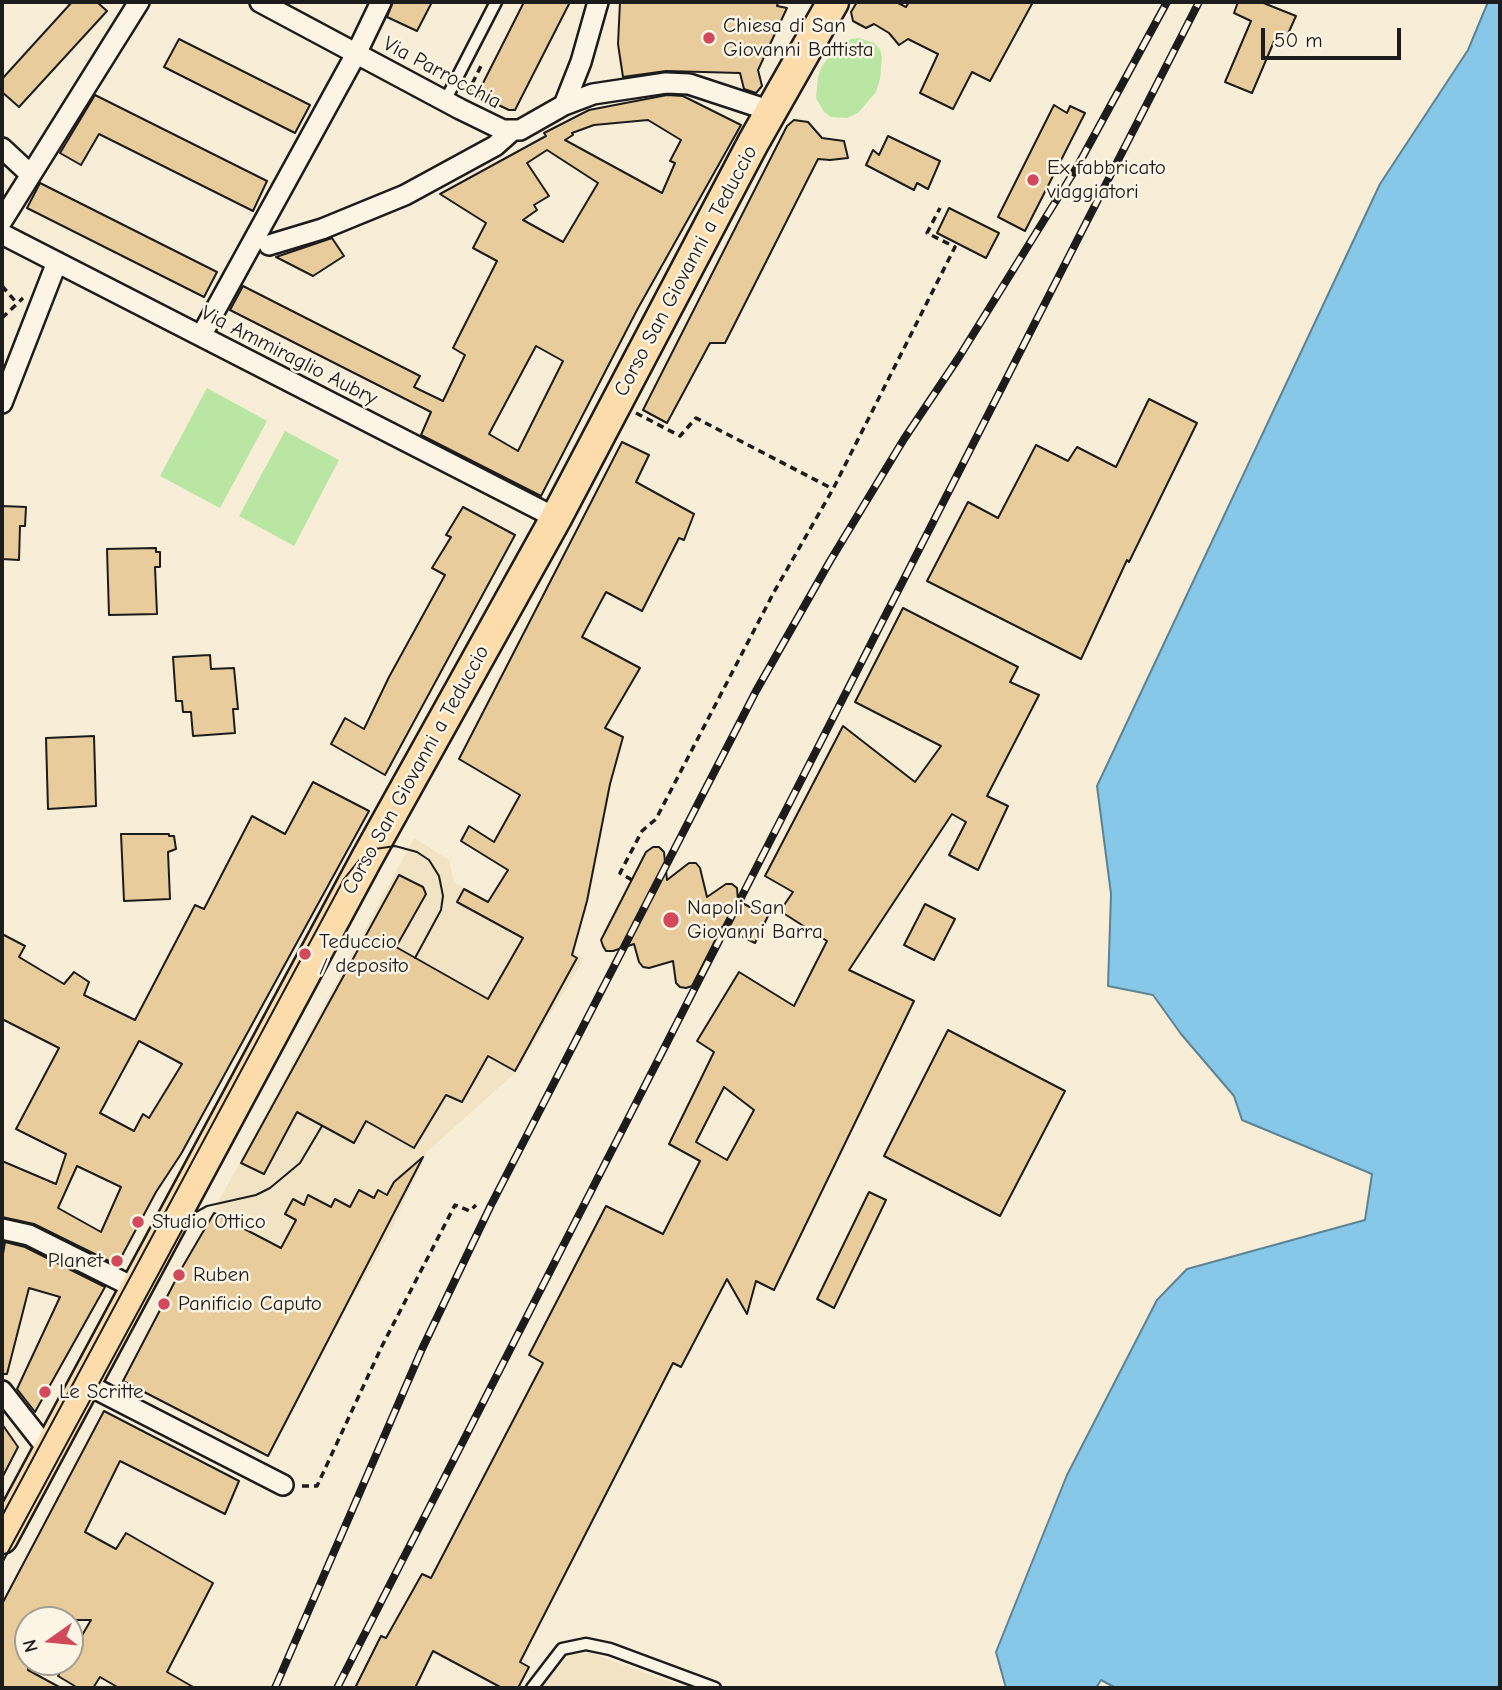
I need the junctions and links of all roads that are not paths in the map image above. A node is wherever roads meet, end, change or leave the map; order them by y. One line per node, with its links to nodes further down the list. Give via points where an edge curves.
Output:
1 (139, 2): 14 (street)
2 (260, 2): 7 (street, Via Parrocchia)
3 (381, 2): 8 (street)
4 (496, 2): 9 (lane)
5 (598, 2): 10 (street)
6 (833, 2): 11 (main road, Corso San Giovanni a Teduccio)
7 (288, 8): 8 (street, Via Parrocchia)
8 (356, 54): 9 (street, Via Parrocchia); 19 (street)
9 (445, 101): 12 (street, Via Parrocchia, via 494,127)
10 (564, 105): 11 (street, Via Parrocchia, via 593,94 666,83 689,84); 12 (street, Via Parrocchia)
11 (771, 111): 21 (main road, Corso San Giovanni a Teduccio)
12 (512, 131): 17 (street, via 495,146 405,195 322,229)
13 (2, 148): 14 (street)
14 (30, 174): 15 (street)
15 (2, 221)
16 (2, 234): 18 (street, Via Ammiraglio Aubry)
17 (269, 244)
18 (57, 262): 19 (street, Via Ammiraglio Aubry); 20 (street, via 13,362)
19 (201, 336): 21 (street, Via Ammiraglio Aubry)
20 (2, 403)
21 (556, 518): 23 (main road, Corso San Giovanni a Teduccio, via 367,858)
22 (2, 1229): 23 (street, via 29,1235)
23 (137, 1289): 24 (main road, Corso San Giovanni a Teduccio)
24 (86, 1384): 26 (main road, Corso San Giovanni a Teduccio); 27 (street)
25 (2, 1391): 26 (street)
26 (49, 1451): 28 (main road, Corso San Giovanni a Teduccio)
27 (283, 1485)
28 (2, 1538)
29 (532, 1688): 30 (lane, via 562,1649 586,1644)
30 (715, 1688)

